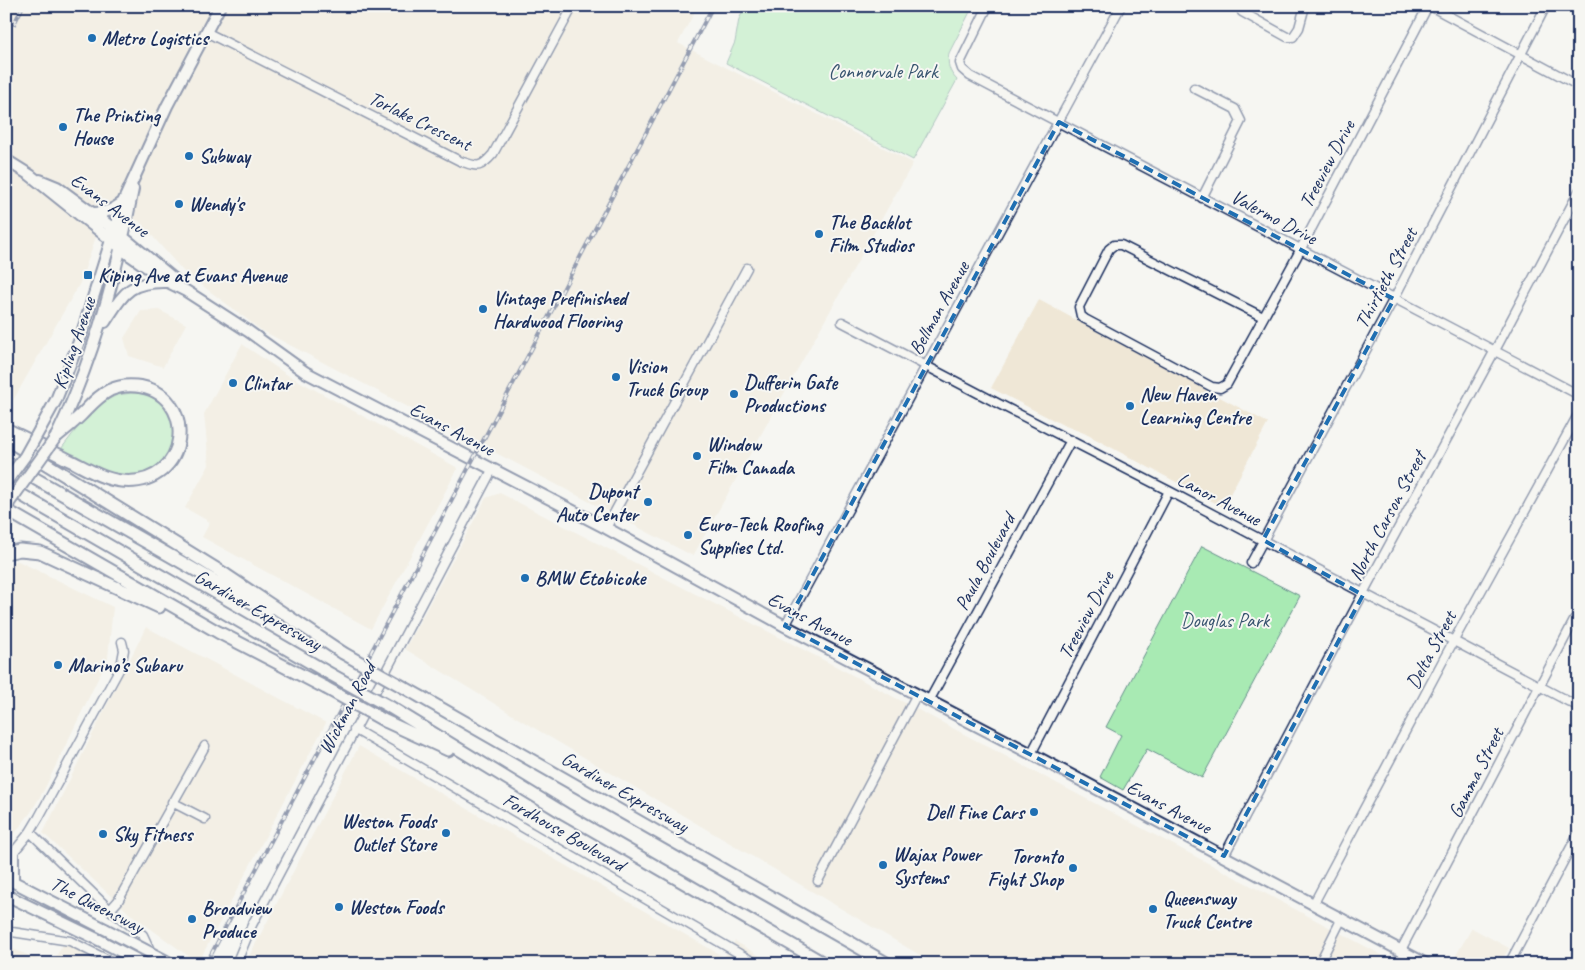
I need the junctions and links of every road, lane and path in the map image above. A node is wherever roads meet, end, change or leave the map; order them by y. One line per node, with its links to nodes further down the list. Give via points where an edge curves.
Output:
1 (220, 6): 9 (main road, Kipling Avenue)
2 (573, 6): 9 (street, Torlake Crescent, via 493,154 484,165 476,166 460,161)
3 (988, 6): 13 (street, Valermo Drive, via 960,63 962,69)
4 (1121, 6): 13 (street, Bellman Avenue)
5 (1305, 6): 8 (street, via 1297,34 1293,37 1287,37)
6 (1429, 6): 10 (street); 25 (street, Treeview Drive)
7 (1546, 6): 10 (street, Thirtieth Street)
8 (1242, 12)
9 (206, 32): 15 (main road, Kipling Avenue)
10 (1520, 54): 11 (street); 29 (street, Thirtieth Street)
11 (1579, 86)
12 (1194, 88): 18 (street, via 1235,108 1241,121)
13 (1059, 122): 18 (street, Valermo Drive); 34 (street, Bellman Avenue)
14 (6, 160): 16 (main road, Evans Avenue)
15 (136, 174): 19 (main road, Kipling Avenue); 22 (main road, Kipling Avenue)
16 (30, 175): 20 (main road, Evans Avenue, via 57,186); 23 (main road, Evans Avenue)
17 (1579, 191): 33 (street, North Carson Street)
18 (1202, 198): 25 (street, Valermo Drive)
19 (123, 202): 20 (main road, via 106,213); 21 (main road, Kipling Avenue)
20 (94, 213): 21 (main road, Evans Avenue)
21 (114, 228): 22 (main road, Evans Avenue); 23 (main road, Kipling Avenue)
22 (123, 236): 24 (main road, Kipling Avenue); 28 (main road, Evans Avenue)
23 (110, 240): 24 (main road, Evans Avenue); 43 (main road, Kipling Avenue, bridge, via 80,339 56,400 25,456)
24 (120, 248): 27 (main road, Evans Avenue); 32 (main road, Kipling Avenue)
25 (1301, 249): 29 (street, Valermo Drive); 30 (street, Treeview Drive)
26 (746, 268): 47 (street)
27 (168, 282): 28 (main road, Evans Avenue); 32 (main road, via 150,282 133,287 123,294)
28 (186, 291): 42 (main road, Evans Avenue, via 305,372)
29 (1394, 298): 33 (street, Valermo Drive); 48 (street, Thirtieth Street)
30 (1263, 317): 30 (street, Treeview Drive, via 1121,245 1109,249 1079,307 1085,319 1212,387 1224,386 1230,381)
31 (842, 322): 34 (street, Lanor Avenue)
32 (100, 329): 38 (main road, Kipling Avenue, via 82,380)
33 (1494, 352): 35 (street, Valermo Drive); 51 (street, North Carson Street)
34 (926, 366): 40 (street, Lanor Avenue); 53 (street, Bellman Avenue)
35 (1579, 395)
36 (1579, 413): 56 (street, Delta Street)
37 (6, 429): 38 (highway, via 94,472 127,481 148,479 168,464 178,446 179,430 173,409 164,398 144,387 122,386 93,402)
38 (56, 437): 46 (main road, Kipling Avenue, bridge)
39 (6, 439): 57 (highway, Gardiner Expressway, via 226,575)
40 (1071, 440): 45 (street, Lanor Avenue); 60 (street, Paula Boulevard)
41 (6, 462): 57 (highway, Gardiner Expressway)
42 (492, 470): 47 (main road, Evans Avenue); 62 (street, Wickman Road)
43 (6, 482)
44 (6, 486): 65 (highway, Gardiner Expressway, bridge, via 390,707)
45 (1170, 491): 48 (street, Lanor Avenue); 64 (street, Treeview Drive)
46 (6, 508): 54 (highway, Gardiner Expressway)
47 (606, 528): 53 (main road, Evans Avenue)
48 (1263, 540): 50 (street, Thirtieth Street); 51 (street, Lanor Avenue)
49 (6, 553): 54 (highway, via 20,550 40,552)
50 (1251, 563)
51 (1363, 594): 56 (street, Lanor Avenue); 71 (street, North Carson Street)
52 (1579, 611): 58 (street, Gamma Street)
53 (785, 626): 59 (main road, Evans Avenue)
54 (218, 632): 65 (highway, Gardiner Expressway, bridge, via 385,721)
55 (122, 642): 68 (street, via 121,666)
56 (1453, 642): 58 (street, Lanor Avenue); 75 (street, Delta Street)
57 (343, 653): 87 (highway, Gardiner Expressway, bridge)
58 (1539, 687): 61 (street, Lanor Avenue); 80 (street, Gamma Street)
59 (917, 694): 60 (main road, Evans Avenue); 73 (street)
60 (929, 701): 64 (main road, Evans Avenue)
61 (1579, 707)
62 (354, 729): 84 (street, Wickman Road, via 252,925); 85 (street, Fordhouse Boulevard)
63 (205, 746): 66 (street)
64 (1032, 754): 71 (main road, Evans Avenue)
65 (489, 768): 86 (highway, Gardiner Expressway)
66 (172, 802): 67 (street); 77 (street)
67 (205, 819)
68 (30, 832): 70 (street); 77 (street)
69 (1579, 832): 90 (street)
70 (10, 856): 72 (main road)
71 (1224, 856): 75 (main road, Evans Avenue)
72 (10, 880): 83 (main road, The Queensway, bridge)
73 (818, 881)
74 (10, 897): 76 (main road); 82 (main road, The Queensway, bridge)
75 (1314, 903): 78 (main road, Evans Avenue)
76 (6, 907)
77 (110, 910): 82 (street, via 146,939 148,953)
78 (1342, 918): 80 (main road, Evans Avenue); 88 (street)
79 (6, 930): 81 (street, via 70,942)
80 (1402, 950): 89 (main road, Evans Avenue)
81 (116, 964)
82 (144, 964)
83 (172, 964)
84 (236, 964)
85 (757, 964)
86 (825, 964)
87 (888, 964)
88 (1319, 964)
89 (1426, 964)
90 (1509, 964)

